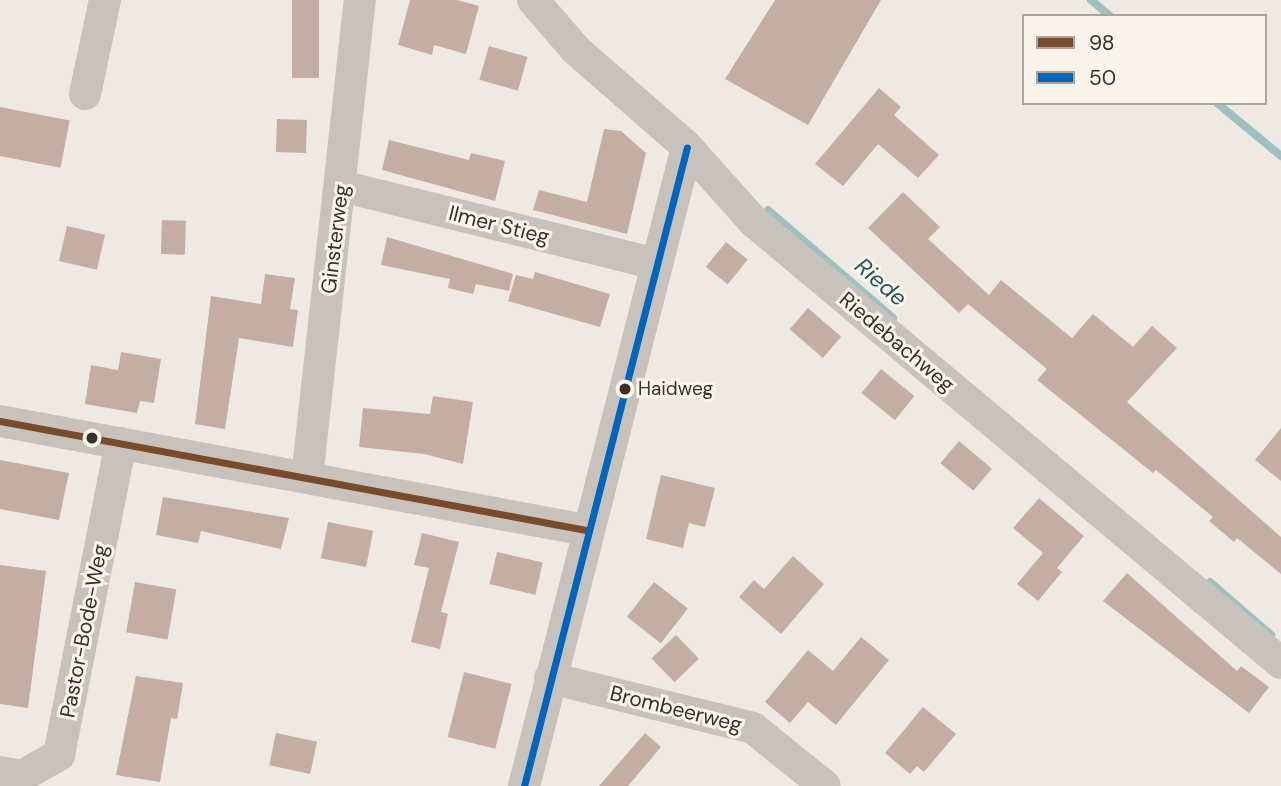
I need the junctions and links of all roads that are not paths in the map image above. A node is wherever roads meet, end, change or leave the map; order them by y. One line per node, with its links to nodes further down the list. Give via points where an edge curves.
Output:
1 (105, 0): 4 (street)
2 (360, 0): 6 (street, Ginsterweg)
3 (533, 0): 5 (street, Riedebachweg, via 576,50)
4 (85, 94)
5 (687, 147): 7 (street); 12 (street, Riedebachweg, via 754,222)
6 (341, 186): 7 (street, Ilmer Stieg); 10 (street, Ginsterweg)
7 (656, 264): 11 (street)
8 (0, 421): 9 (street)
9 (121, 443): 10 (street); 14 (street, Pastor-Bode-Weg, via 59,755 22,776)
10 (307, 478): 11 (street)
11 (586, 530): 13 (street)
12 (1281, 663)
13 (550, 678): 15 (street); 16 (street, Brombeerweg, via 753,728)
14 (0, 772)
15 (524, 786)
16 (825, 786)

